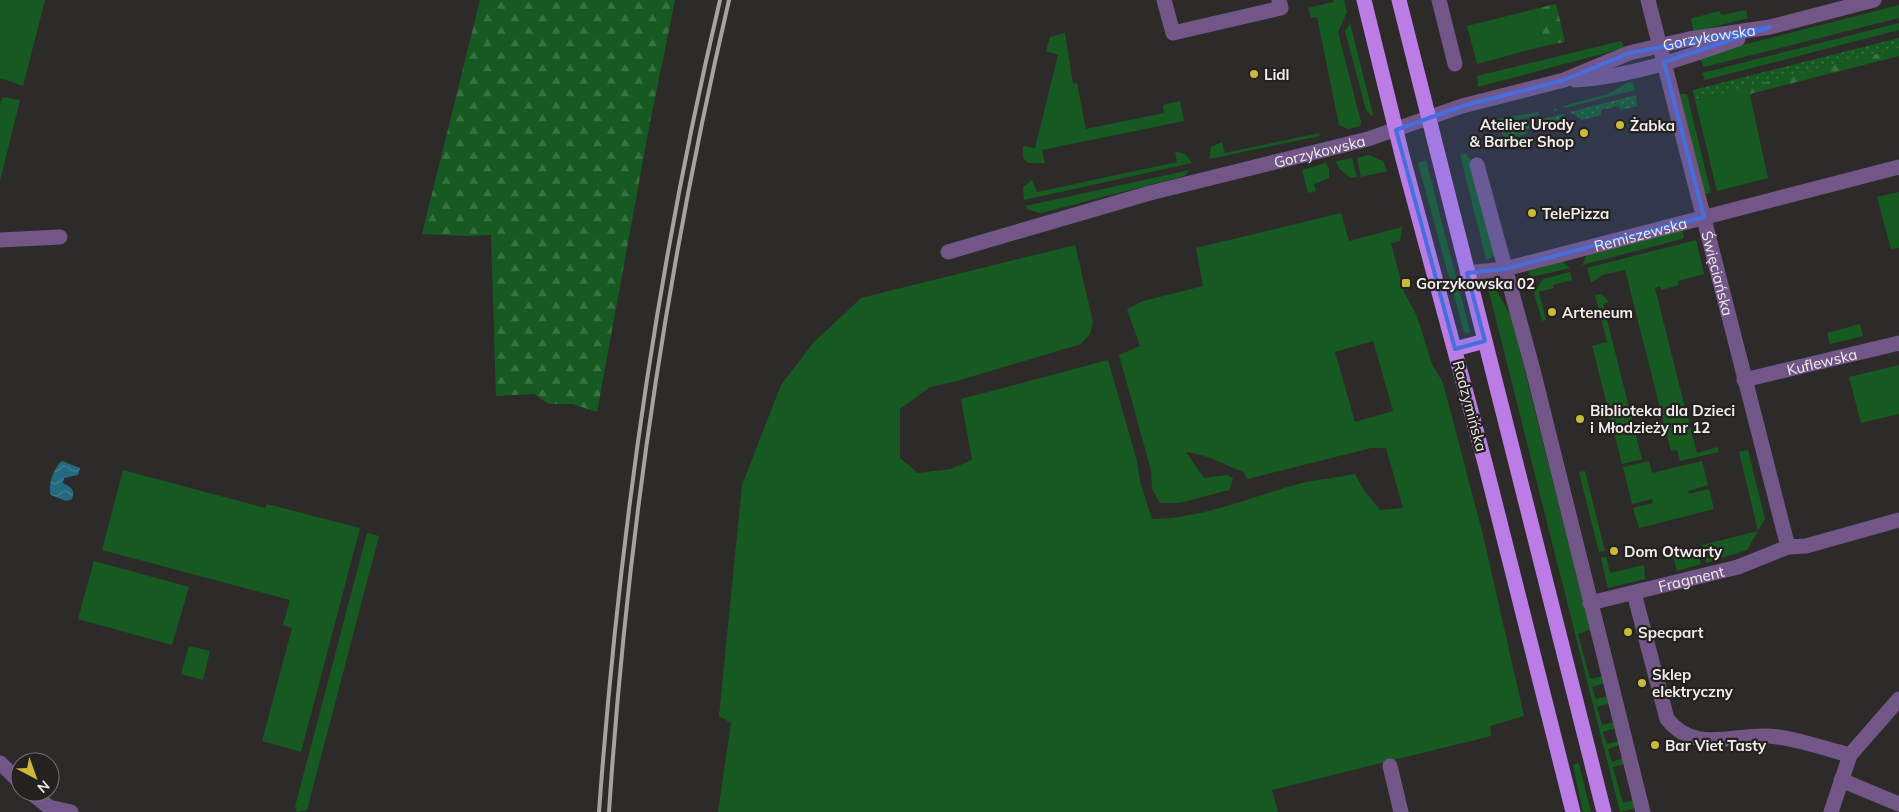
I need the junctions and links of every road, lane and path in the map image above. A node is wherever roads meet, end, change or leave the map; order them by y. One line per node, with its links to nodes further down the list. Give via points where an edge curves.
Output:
1 (1164, 0): 2 (street, via 1173,33 1281,8)
2 (1279, 0)
3 (1364, 0): 16 (main road, Radzymińska)
4 (1399, 0): 15 (main road, Radzymińska)
5 (1439, 0): 13 (street)
6 (1648, 0): 11 (street, Święciańska)
7 (1874, 0): 9 (street, Gorzykowska)
8 (1885, 0): 9 (street, Gorzykowska)
9 (1856, 6): 10 (street, Gorzykowska)
10 (1770, 27): 11 (street, Gorzykowska); 12 (street, Gorzykowska)
11 (1660, 46): 12 (street, Święciańska); 14 (street, Gorzykowska, via 1629,53)
12 (1664, 62): 14 (street, Gorzykowska, via 1598,78); 19 (street, Święciańska)
13 (1455, 64)
14 (1564, 80): 15 (street, Gorzykowska, via 1462,106)
15 (1429, 118): 16 (street, Gorzykowska); 24 (main road, Radzymińska)
16 (1396, 130): 22 (street, Gorzykowska, via 1150,193); 27 (main road, Radzymińska)
17 (1477, 165): 23 (street)
18 (1899, 167): 19 (street, Remiszewska)
19 (1704, 217): 23 (street, Remiszewska); 28 (street, Święciańska)
20 (60, 237): 21 (street)
21 (0, 240)
22 (948, 252)
23 (1505, 270): 24 (street, Remiszewska); 32 (street)
24 (1467, 273): 25 (main road, Radzymińska)
25 (1485, 342): 27 (main road); 44 (main road, Radzymińska)
26 (1899, 343): 28 (street, Kuflewska)
27 (1455, 349): 43 (main road, Radzymińska)
28 (1744, 380): 30 (street, Święciańska)
29 (1899, 520): 30 (street, Fragment, via 1806,546)
30 (1788, 547): 31 (street, Fragment, via 1738,567)
31 (1634, 593): 32 (street, Fragment); 34 (street, via 1667,719 1678,731 1690,738 1708,740 1768,736)
32 (1590, 603): 45 (street)
33 (1899, 699): 34 (street)
34 (1850, 755): 38 (street)
35 (0, 763): 37 (street)
36 (1390, 766): 42 (street)
37 (10, 772)
38 (1841, 780): 40 (street); 46 (street)
39 (43, 802): 41 (street)
40 (1897, 807)
41 (70, 812)
42 (1401, 812)
43 (1573, 812)
44 (1604, 812)
45 (1643, 812)
46 (1831, 812)

